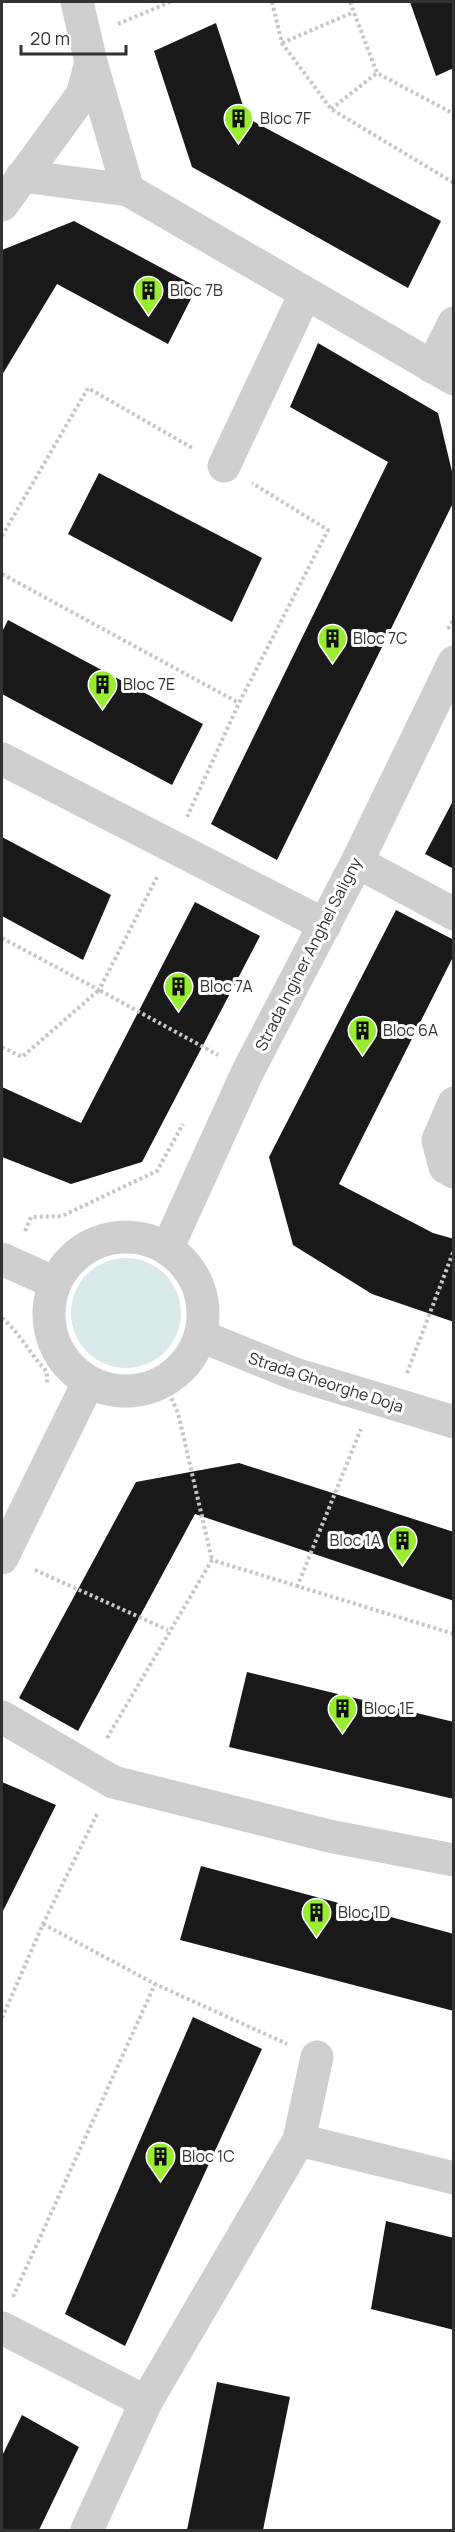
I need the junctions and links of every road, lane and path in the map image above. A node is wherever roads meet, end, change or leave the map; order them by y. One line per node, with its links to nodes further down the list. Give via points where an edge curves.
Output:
1 (77, 2): 7 (street)
2 (170, 2): 7 (path)
3 (272, 2): 6 (path)
4 (350, 2): 5 (path)
5 (354, 12): 6 (path); 8 (path)
6 (282, 43): 9 (path)
7 (89, 50): 11 (street, via 82,95); 13 (street)
8 (377, 73): 9 (path); 10 (path)
9 (331, 109): 12 (path)
10 (453, 114)
11 (22, 176): 13 (street); 14 (street)
12 (453, 183)
13 (128, 190): 15 (street)
14 (2, 206)
15 (305, 294): 17 (street); 18 (street)
16 (453, 323): 17 (street)
17 (443, 373)
18 (224, 466): 19 (path, via 88,388); 22 (path, via 328,530)
19 (2, 536)
20 (2, 574): 22 (path)
21 (453, 662): 25 (street, Strada Inginer Anghel Saligny)
22 (239, 703): 24 (path)
23 (2, 759): 24 (street)
24 (172, 847): 27 (street); 29 (path)
25 (357, 862): 26 (street); 27 (street, Strada Inginer Anghel Saligny)
26 (453, 914)
27 (325, 925): 31 (street, Strada Inginer Anghel Saligny)
28 (2, 938): 29 (path)
29 (99, 990): 30 (path, via 22,1057); 31 (path)
30 (2, 1047)
31 (248, 1071): 35 (street, Strada Inginer Anghel Saligny)
32 (453, 1103): 34 (street, via 438,1140 445,1167)
33 (157, 1171): 37 (path, via 62,1216 31,1217)
34 (453, 1172)
35 (167, 1249): 38 (street, via 133,1237 109,1238 86,1248 68,1263); 40 (street, via 194,1278 203,1306)
36 (453, 1250): 44 (path)
37 (7, 1261): 38 (street)
38 (55, 1283): 42 (street, via 48,1305 49,1328 63,1359)
39 (2, 1318): 43 (path, via 16,1330 46,1372)
40 (201, 1336): 41 (street, via 193,1354); 44 (street, Strada Gheorghe Doja, via 295,1374)
41 (164, 1382): 42 (street, via 139,1391 113,1391); 47 (path, via 178,1413)
42 (88, 1383): 46 (street)
43 (47, 1390)
44 (384, 1402): 45 (street, Strada Gheorghe Doja); 48 (path)
45 (453, 1422)
46 (2, 1557): 49 (path)
47 (212, 1560): 48 (path); 49 (path)
48 (297, 1587): 50 (path)
49 (168, 1630): 52 (path)
50 (453, 1634)
51 (2, 1717): 52 (street)
52 (101, 1774): 53 (street, via 329,1836); 54 (path)
53 (453, 1860)
54 (43, 1924): 55 (path); 56 (path)
55 (156, 1984): 57 (path); 60 (path)
56 (2, 2018)
57 (316, 2057): 58 (street)
58 (299, 2139): 59 (street); 61 (street)
59 (453, 2178)
60 (6, 2314): 61 (street)
61 (146, 2402): 62 (street)
62 (87, 2530)

